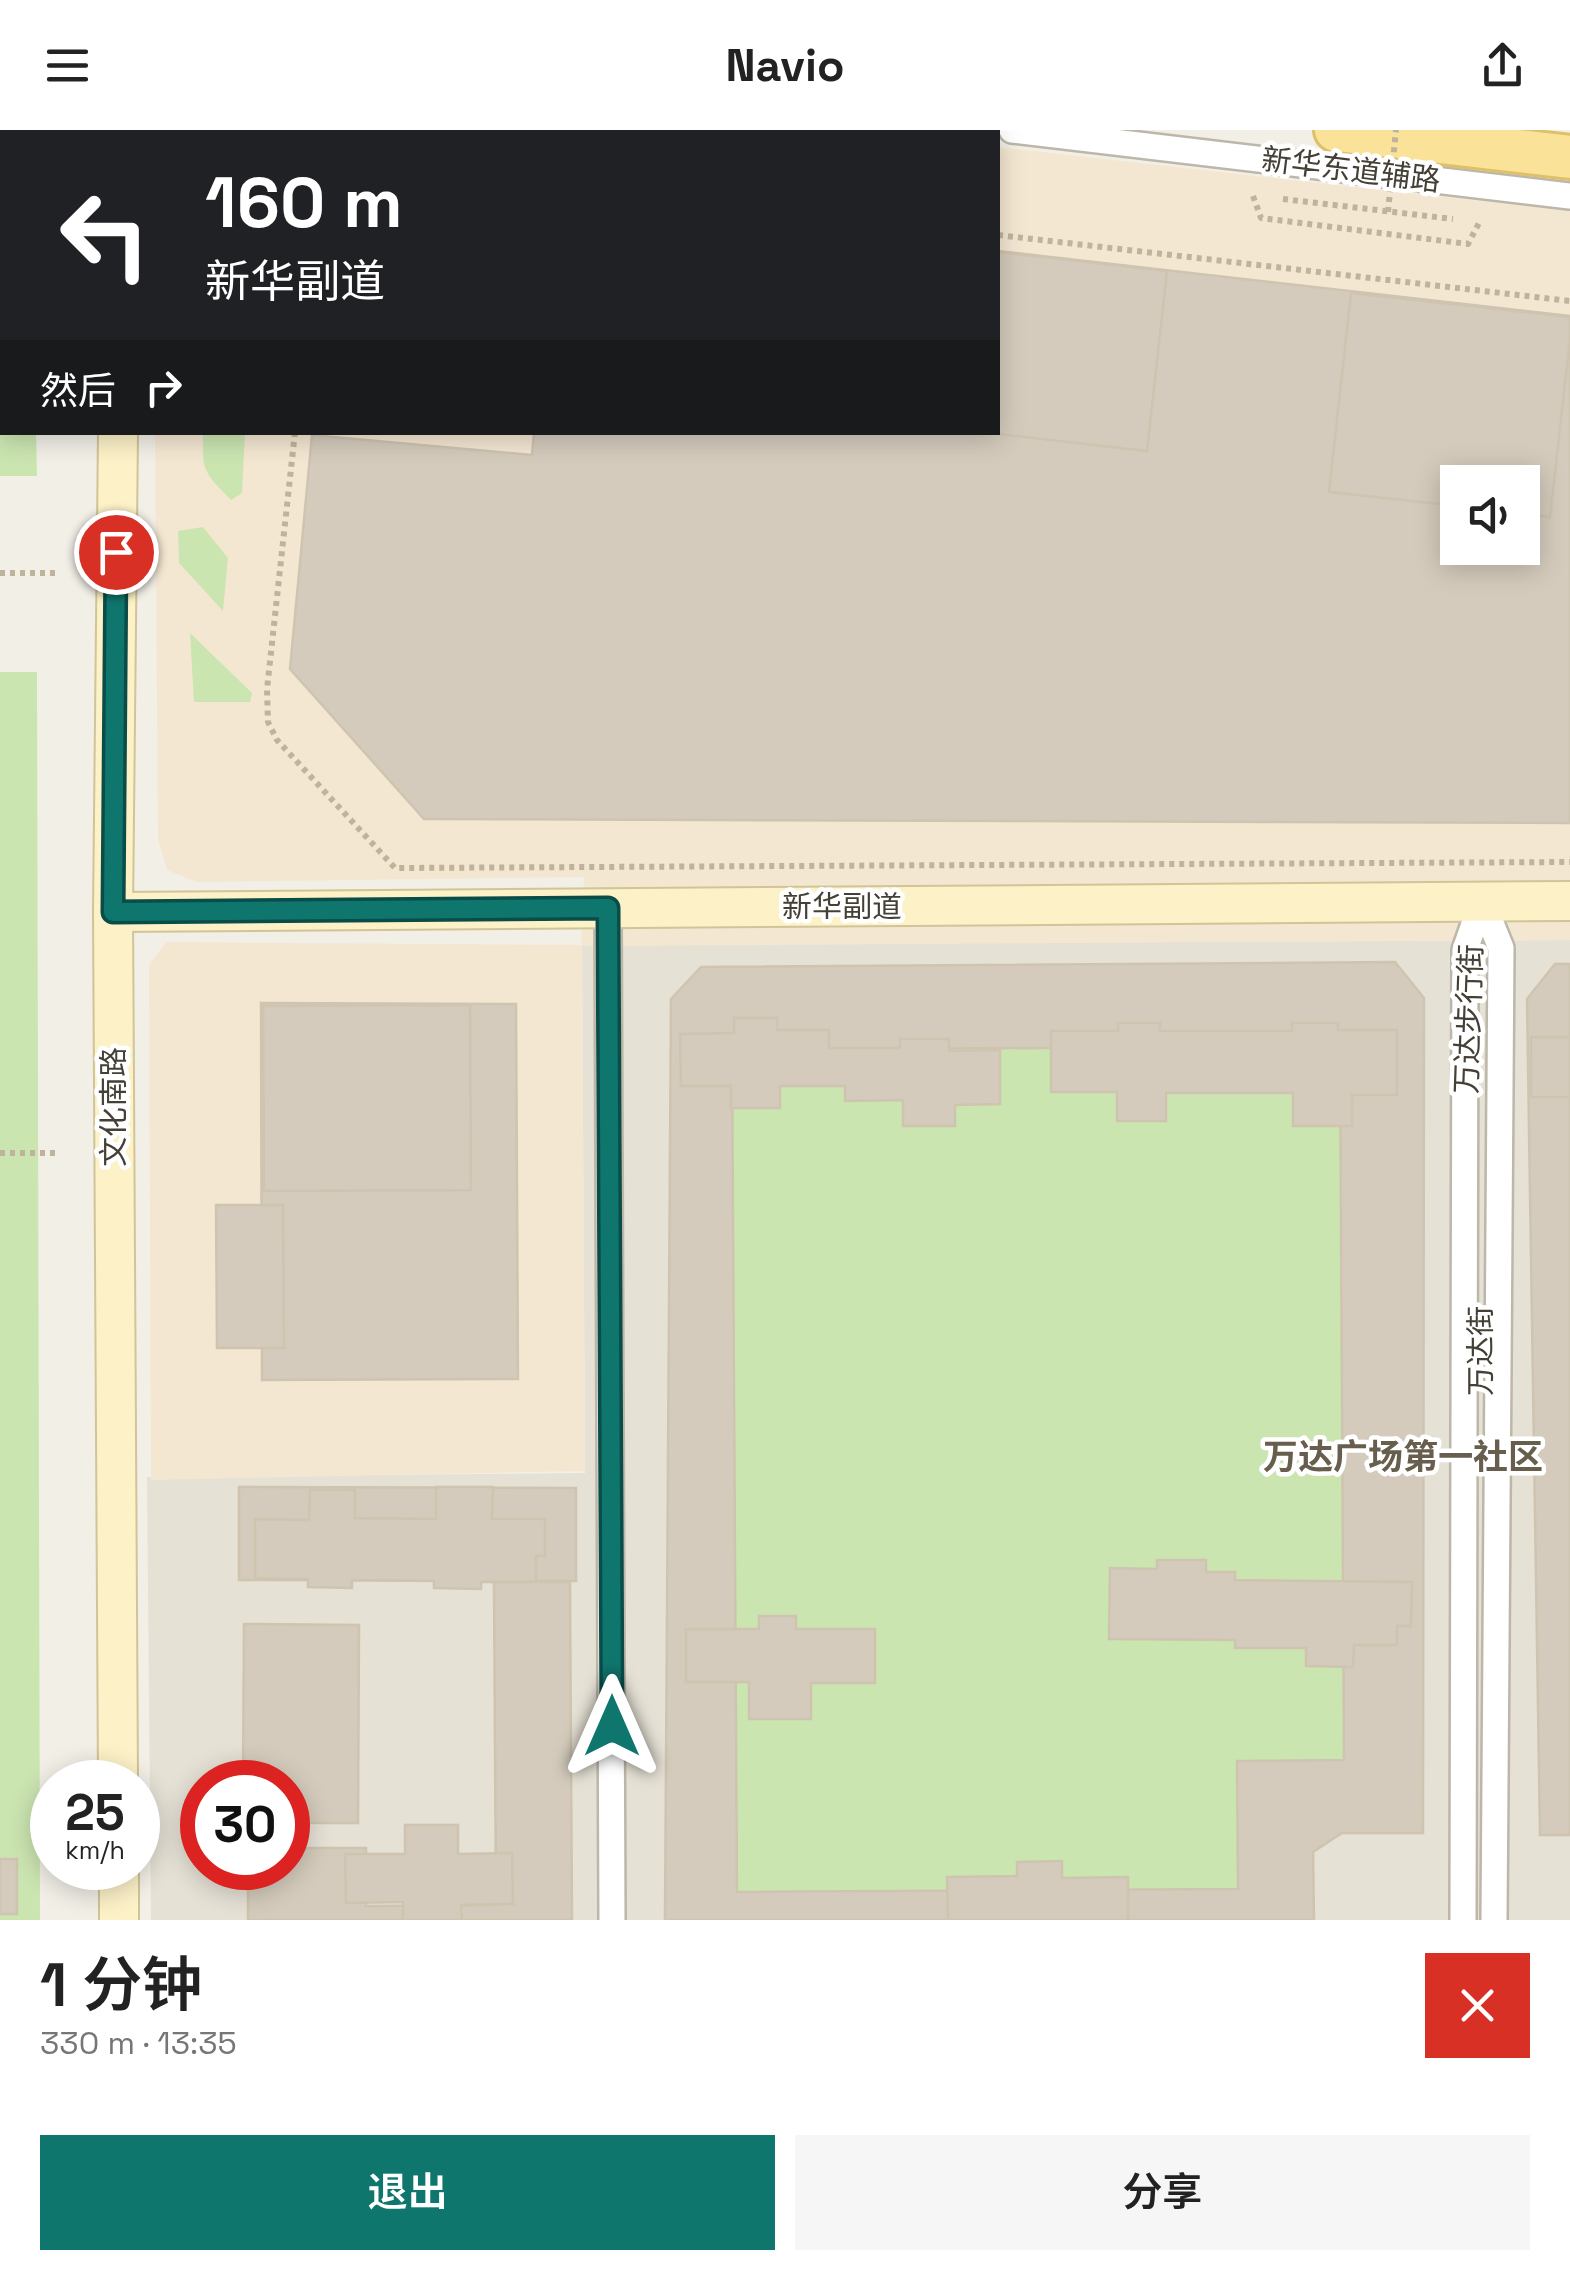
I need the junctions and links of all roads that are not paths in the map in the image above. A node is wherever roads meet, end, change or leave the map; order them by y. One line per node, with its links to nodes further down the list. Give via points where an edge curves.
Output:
1 (1012, 130): 4 (street, 新华东道辅路)
2 (1336, 130): 3 (main road)
3 (1570, 157)
4 (1570, 196)
5 (118, 435): 9 (street, 文化南路)
6 (1570, 900): 7 (street, 新华副道)
7 (1482, 901): 8 (street, 新华副道); 14 (street, 万达步行街, via 1465,950); 15 (street, 万达街); 16 (street, 万达步行街, via 1501,948)
8 (608, 908): 9 (street, 新华副道); 13 (street)
9 (113, 912): 10 (street, 文化南路)
10 (118, 1760)
11 (118, 1890): 12 (street)
12 (119, 1920)
13 (612, 1920)
14 (1463, 1920)
15 (1479, 1920)
16 (1494, 1920)

